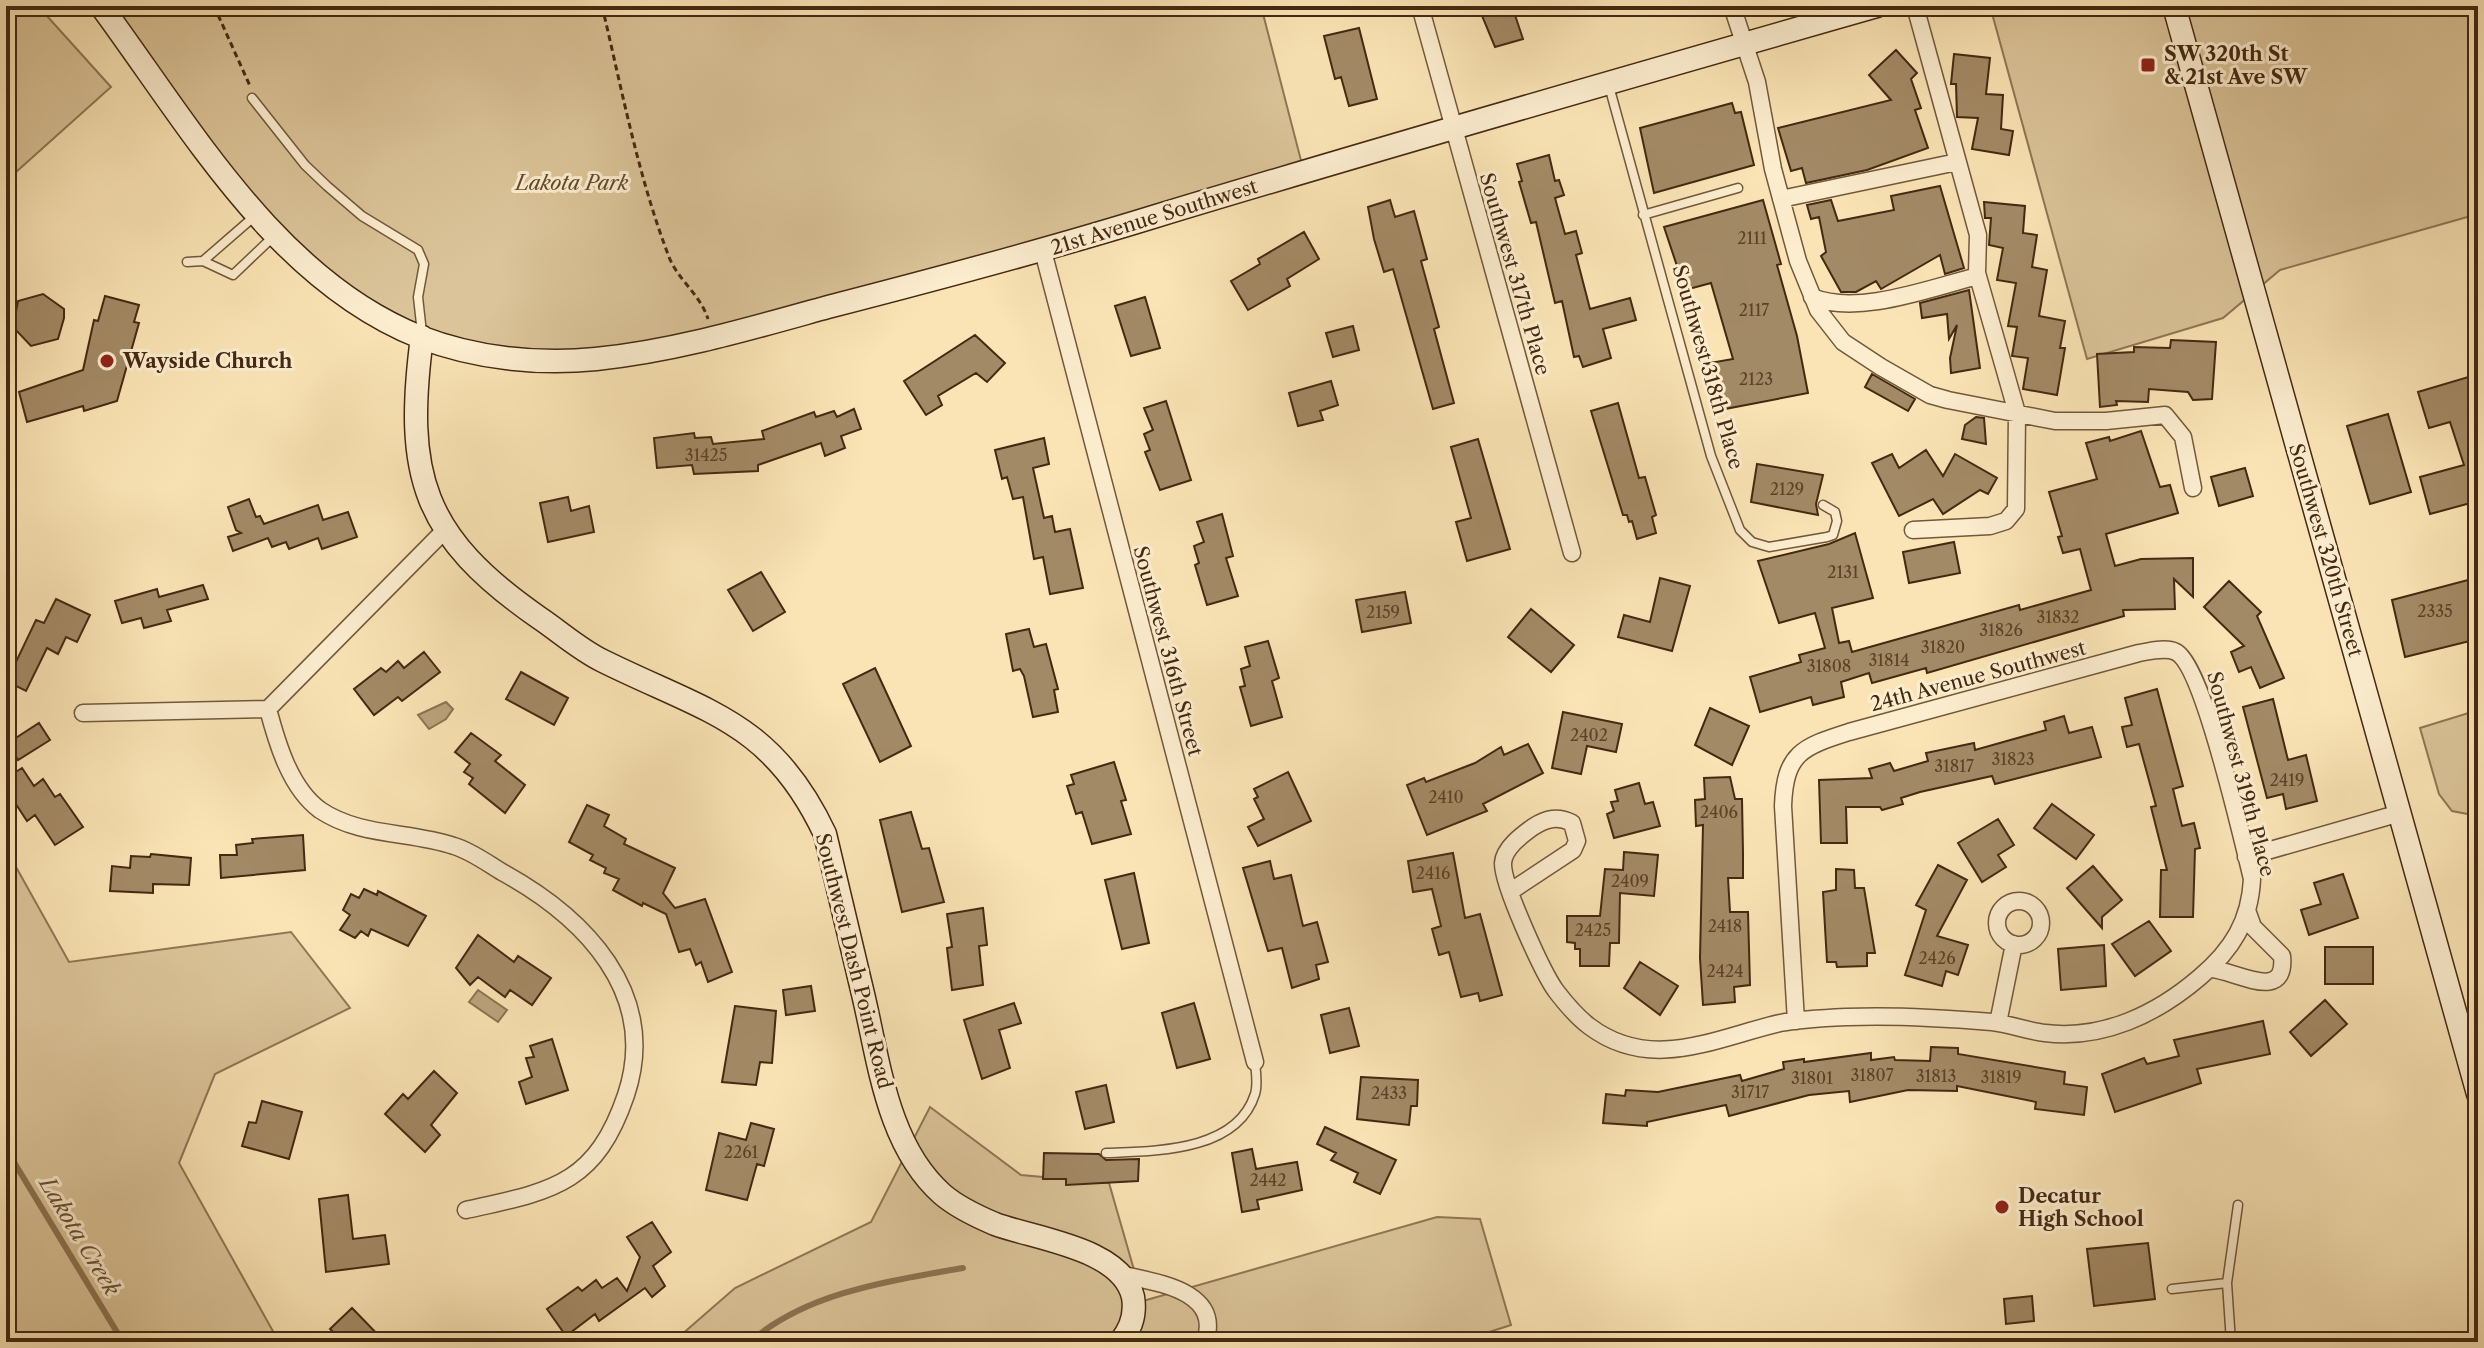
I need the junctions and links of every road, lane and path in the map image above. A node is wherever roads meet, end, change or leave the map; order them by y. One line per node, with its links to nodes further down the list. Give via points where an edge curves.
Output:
1 (101, 6): 16 (main road)
2 (214, 6): 11 (path, via 240,58)
3 (602, 6): 25 (path, via 659,229 671,261 702,301)
4 (1420, 6): 12 (street, Southwest 317th Place)
5 (1732, 6): 9 (street)
6 (1877, 6): 9 (main road, 21st Avenue Southwest)
7 (1915, 6): 13 (street)
8 (2174, 6): 35 (main road, Southwest 320th Street)
9 (1743, 44): 10 (main road, 21st Avenue Southwest); 15 (street, via 1757,82)
10 (1608, 81): 12 (main road, 21st Avenue Southwest); 17 (lane, Southwest 318th Place)
11 (252, 98): 24 (lane, via 327,186 362,216 418,250 424,264 418,297)
12 (1453, 126): 19 (main road, 21st Avenue Southwest); 31 (street, Southwest 317th Place)
13 (1957, 162): 15 (street); 22 (street, via 1978,235)
14 (1738, 188): 17 (lane)
15 (1781, 199): 23 (street)
16 (257, 214): 18 (main road); 20 (lane)
17 (1643, 215): 28 (lane, Southwest 318th Place, via 1711,456 1740,530 1752,542 1769,547 1827,537 1833,535 1837,521 1835,512)
18 (275, 235): 20 (lane, via 233,275); 24 (main road, via 324,281)
19 (1043, 251): 25 (main road, 21st Avenue Southwest); 43 (street, Southwest 316th Street)
20 (203, 261): 21 (lane)
21 (187, 262)
22 (1978, 276): 23 (street, via 1864,303 1832,305); 26 (street)
23 (1812, 297): 26 (street, via 1832,331 1930,395)
24 (422, 337): 25 (main road, 21st Avenue Southwest, via 465,351 530,360 591,360); 30 (main road, Southwest Dash Point Road, via 413,416 426,495)
25 (714, 338)
26 (2017, 413): 27 (street, via 2081,421 2165,415 2183,437); 29 (street, via 2016,509 2006,521)
27 (2193, 488)
28 (1823, 505)
29 (1913, 530)
30 (444, 531): 33 (street); 48 (main road, Southwest Dash Point Road, via 472,565 599,659 742,728 779,761 807,796 825,834 888,1101 917,1166 940,1193 974,1215 1089,1254)
31 (1572, 553)
32 (2176, 652): 36 (street, Southwest 319th Place, via 2202,693); 41 (street, 24th Avenue Southwest, via 2151,651 2112,660 1849,732 1795,755 1783,806)
33 (268, 709): 34 (street); 47 (street, via 284,757 300,788 319,809 348,824 457,846 515,879 572,919 601,949 619,982 631,1023 633,1056 618,1118 599,1153 574,1177 539,1193)
34 (83, 713)
35 (2400, 813): 36 (street); 44 (main road, Southwest 320th Street)
36 (2246, 857): 38 (street, Southwest 319th Place, via 2252,879)
37 (1511, 891): 37 (street, Southwest 319th Place, via 1573,850 1577,841 1572,823 1553,818 1508,849 1503,860); 41 (street, Southwest 319th Place, via 1555,989 1605,1037 1644,1051 1682,1050)
38 (2248, 913): 40 (street, Southwest 319th Place, via 2243,928); 40 (street, via 2253,927 2282,956 2275,980 2260,984 2224,969)
39 (2014, 944): 42 (street)
40 (2210, 969): 42 (street, Southwest 319th Place, via 2159,1008 2117,1026 2062,1034)
41 (1796, 1021): 42 (street, Southwest 319th Place, via 1895,1016)
42 (1998, 1023)
43 (1255, 1062): 45 (lane, via 1257,1091 1247,1113 1231,1126 1193,1144)
44 (2478, 1094)
45 (1106, 1153)
46 (2238, 1205): 49 (lane)
47 (466, 1210)
48 (1124, 1275): 51 (main road, via 1134,1308); 52 (street, via 1188,1294 1208,1323)
49 (2227, 1283): 50 (lane); 53 (lane)
50 (2172, 1289)
51 (1120, 1342)
52 (1205, 1342)
53 (2231, 1342)

